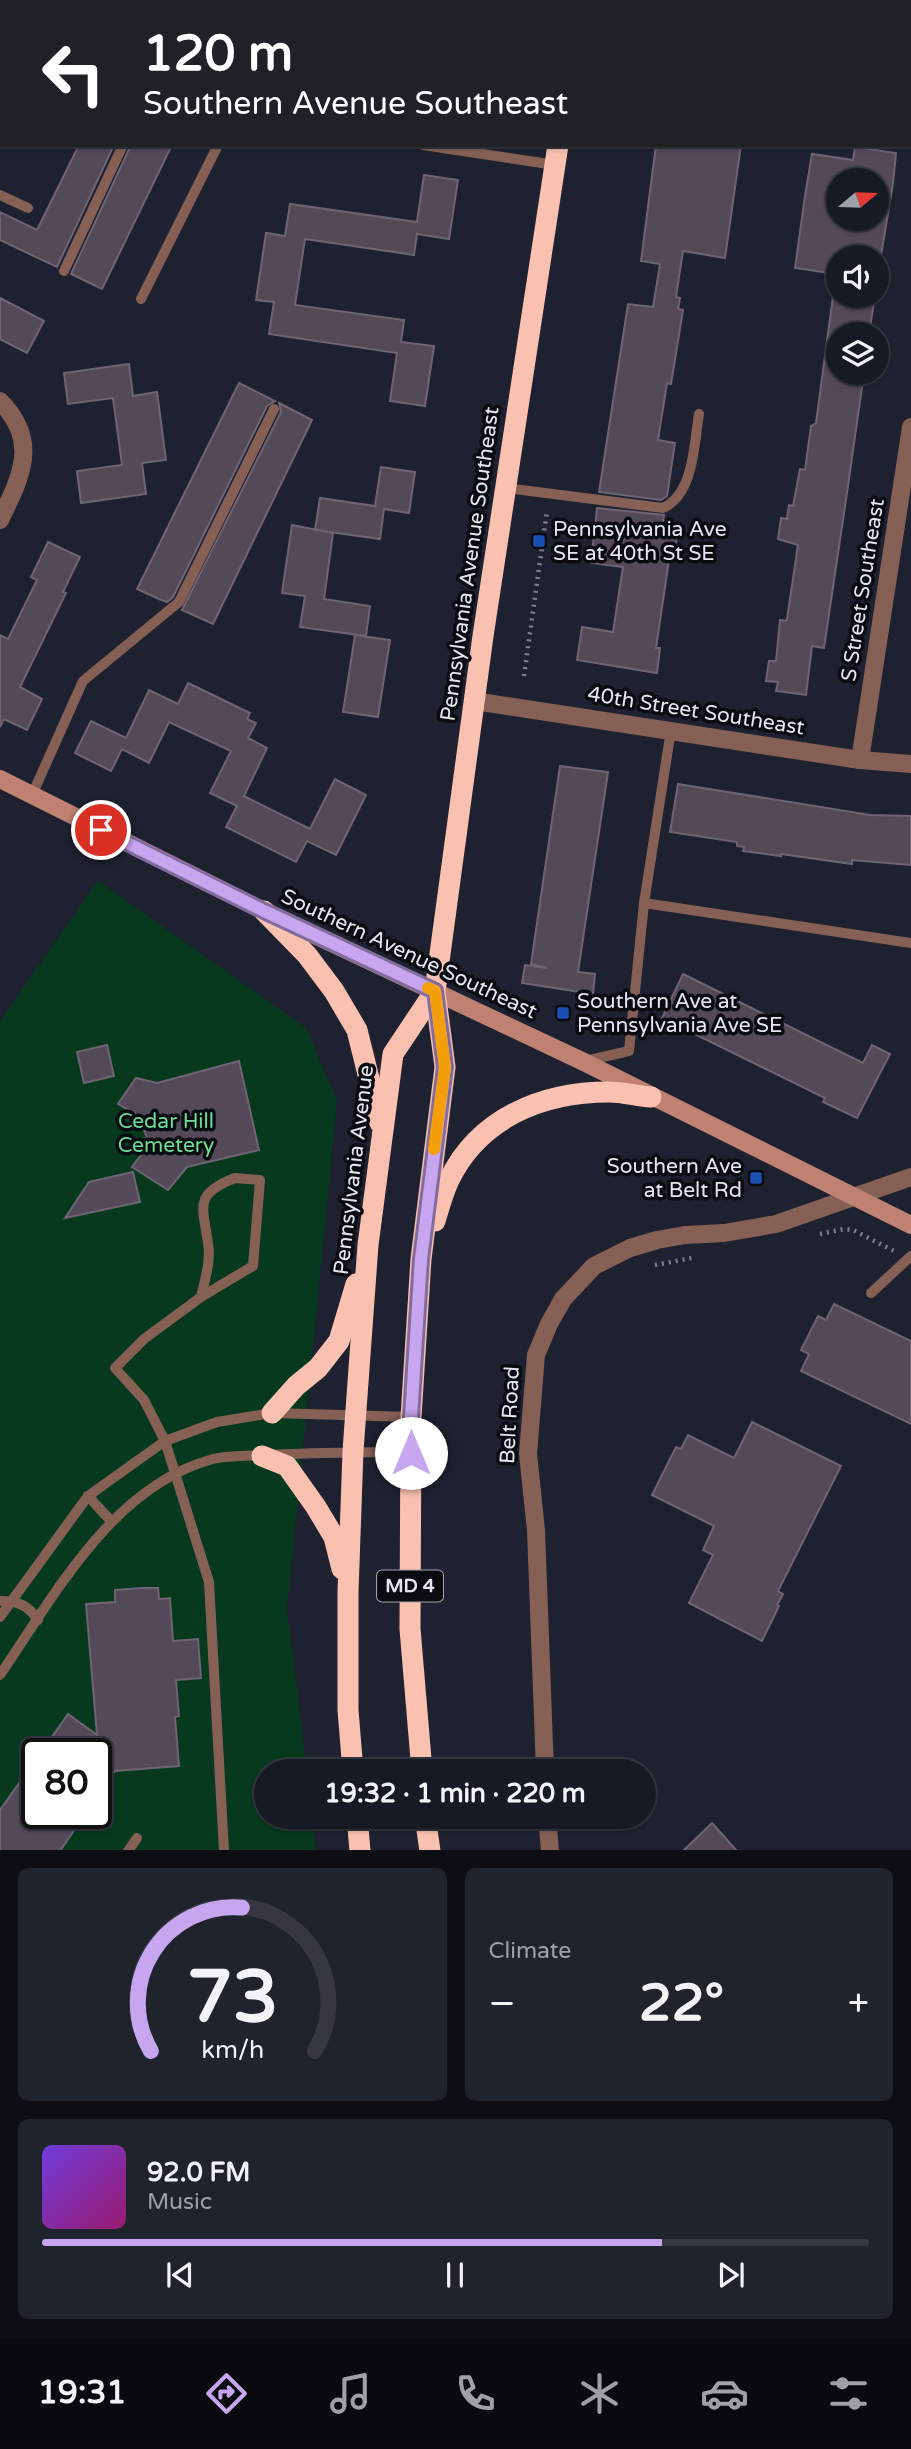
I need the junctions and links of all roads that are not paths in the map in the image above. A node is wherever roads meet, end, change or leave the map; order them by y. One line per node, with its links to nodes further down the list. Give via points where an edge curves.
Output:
1 (122, 147): 7 (lane)
2 (217, 147): 8 (lane)
3 (450, 147): 4 (lane)
4 (557, 155): 13 (highway, Pennsylvania Avenue Southeast)
5 (0, 195): 6 (lane)
6 (28, 208)
7 (64, 271)
8 (142, 299)
9 (0, 401): 14 (street, via 19,429 24,456 19,483)
10 (274, 410): 20 (lane, via 180,603 83,681)
11 (699, 414): 13 (lane, via 686,484 672,504 663,508)
12 (911, 428): 17 (street, S Street Southeast)
13 (506, 488): 15 (highway, Pennsylvania Avenue Southeast)
14 (0, 520)
15 (474, 701): 16 (street, 40th Street Southeast); 24 (highway, Pennsylvania Avenue Southeast)
16 (671, 730): 17 (street, 40th Street Southeast); 21 (lane)
17 (860, 760): 18 (street, 40th Street Southeast)
18 (911, 764)
19 (0, 779): 20 (main road, Southern Avenue Southeast)
20 (32, 795): 22 (main road, Southern Avenue Southeast)
21 (644, 903): 23 (lane); 25 (lane, via 629,1051)
22 (264, 911): 24 (main road, Southern Avenue Southeast); 27 (highway, via 307,955 357,1030)
23 (911, 943)
24 (435, 991): 25 (main road, Southern Avenue Southeast); 27 (highway, Pennsylvania Avenue / MD 4, via 393,1054); 33 (highway, MD 4, via 445,1067)
25 (584, 1062): 26 (main road, Southern Avenue Southeast)
26 (652, 1097): 29 (main road, Southern Avenue Southeast); 33 (highway, via 611,1092 559,1098 522,1109 484,1132 449,1180)
27 (383, 1135): 31 (highway, Pennsylvania Avenue / MD 4)
28 (911, 1177): 29 (street, Belt Road)
29 (854, 1196): 30 (main road, Southern Avenue Southeast); 53 (street, Belt Road, via 776,1224 685,1235 630,1248 594,1266 563,1299 549,1324 536,1355 528,1454 536,1530)
30 (911, 1225)
31 (368, 1245): 36 (highway, via 339,1341); 37 (highway, Pennsylvania Avenue / MD 4)
32 (911, 1256): 34 (lane)
33 (421, 1259): 38 (highway, MD 4)
34 (871, 1293)
35 (201, 1297): 35 (lane, via 208,1269 209,1244 202,1217 205,1200 216,1185 235,1178 260,1180 253,1266); 39 (lane, via 144,1339 115,1368 144,1400)
36 (271, 1413): 37 (lane); 39 (lane, via 217,1422)
37 (355, 1415): 38 (lane); 40 (highway, Pennsylvania Avenue / MD 4)
38 (411, 1417): 41 (highway, MD 4)
39 (165, 1441): 43 (lane); 44 (lane)
40 (353, 1451): 41 (lane); 42 (lane); 46 (highway, Pennsylvania Avenue / MD 4)
41 (411, 1453): 52 (highway, MD 4, via 410,1629)
42 (262, 1455): 43 (lane, via 215,1458); 46 (highway, via 287,1466 316,1507 334,1537)
43 (175, 1475): 45 (lane); 59 (lane, via 209,1582)
44 (88, 1496): 45 (lane); 47 (lane)
45 (111, 1521): 49 (lane)
46 (348, 1592): 51 (highway, Pennsylvania Avenue / MD 4)
47 (6, 1601): 48 (lane); 49 (lane, via 31,1609)
48 (0, 1618)
49 (38, 1620): 50 (lane)
50 (0, 1675)
51 (352, 1759)
52 (421, 1759)
53 (545, 1759)
54 (358, 1829): 60 (highway)
55 (427, 1829): 61 (highway)
56 (548, 1829): 62 (street)
57 (137, 1838): 58 (lane)
58 (128, 1850)
59 (224, 1850)
60 (360, 1850)
61 (430, 1850)
62 (550, 1850)

